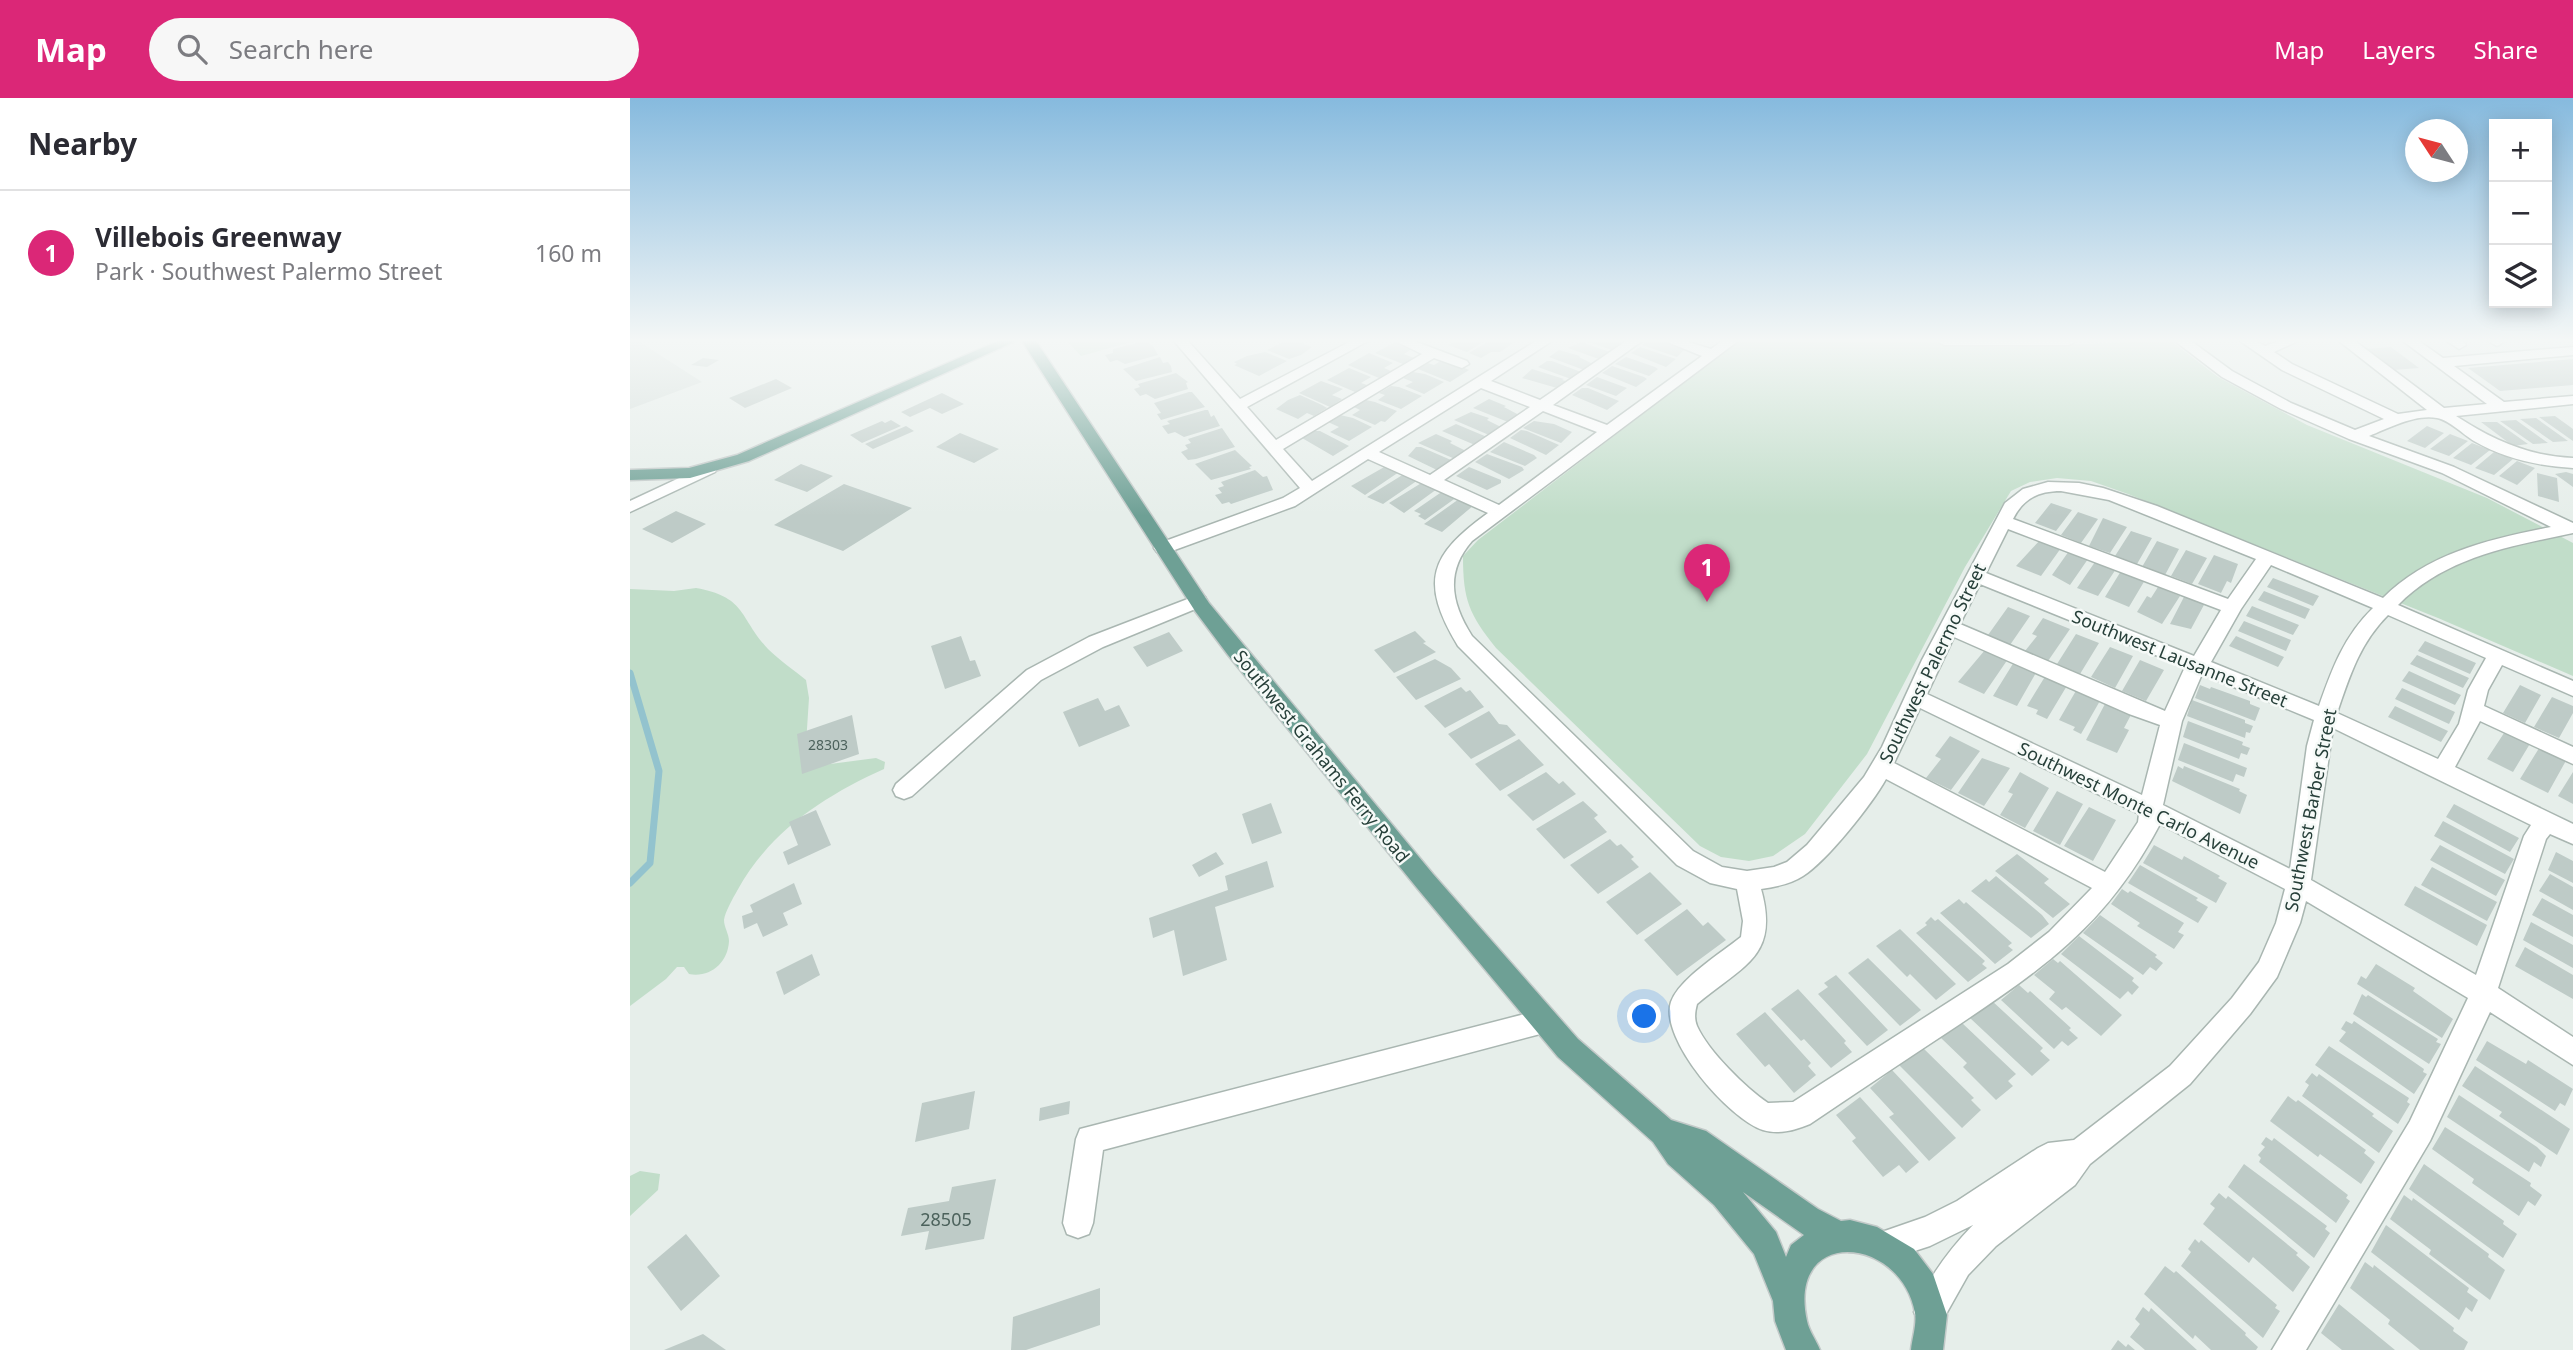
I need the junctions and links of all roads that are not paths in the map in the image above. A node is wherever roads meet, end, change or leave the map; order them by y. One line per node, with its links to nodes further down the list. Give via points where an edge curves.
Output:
1 (878, 399): 27 (main road)
2 (1067, 399): 35 (main road, Southwest Grahams Ferry Road)
3 (1235, 399): 15 (street)
4 (1251, 399): 15 (street)
5 (1355, 399): 22 (street)
6 (1452, 399): 24 (street)
7 (1525, 399): 16 (street)
8 (1552, 399): 16 (street)
9 (1652, 399): 20 (street, Southwest Palermo Street)
10 (2273, 399): 21 (street)
11 (2353, 399): 19 (street)
12 (2423, 399): 18 (street)
13 (2490, 399): 17 (street)
14 (2573, 400): 17 (street)
15 (1240, 405): 22 (street)
16 (1542, 406): 20 (street); 29 (street)
17 (2499, 406): 18 (street)
18 (2440, 412): 19 (street); 25 (street, via 2478,438)
19 (2396, 419): 21 (street)
20 (1608, 431): 32 (street, Southwest Palermo Street)
21 (2355, 436): 34 (street, via 2448,470)
22 (1275, 447): 30 (street)
23 (2573, 449): 25 (street)
24 (1368, 453): 29 (street); 30 (street)
25 (2518, 453): 26 (street, via 2555,465)
26 (2573, 463)
27 (709, 469): 28 (main road); 31 (street)
28 (630, 475)
29 (1432, 481): 32 (street)
30 (1311, 490): 35 (street, via 1272,511)
31 (630, 507)
32 (1501, 512): 56 (street, Southwest Palermo Street, via 1466,537 1446,566 1448,605 1456,627 1685,858 1718,876)
33 (2004, 522): 36 (street, Southwest Palermo Street, via 2022,494 2063,485 2122,500); 37 (street, Southwest Palermo Street); 40 (street)
34 (2571, 530): 39 (street, Southwest Barber Street, via 2498,542 2458,556 2414,580)
35 (1163, 548): 38 (main road, Southwest Grahams Ferry Road)
36 (2267, 556): 39 (street, Southwest Palermo Street); 40 (street)
37 (1975, 575): 41 (street, Southwest Palermo Street); 43 (street, Southwest Lausanne Street)
38 (1198, 601): 52 (street, via 1096,642 1034,675); 60 (main road, Southwest Grahams Ferry Road, via 1324,760)
39 (2385, 605): 42 (street, Southwest Palermo Street); 47 (street, Southwest Barber Street, via 2363,629 2345,660)
40 (2232, 607): 43 (street)
41 (1949, 627): 45 (street, Southwest Palermo Street); 48 (street)
42 (2497, 655): 44 (street, Southwest Palermo Street); 46 (street)
43 (2198, 665): 47 (street, Southwest Lausanne Street); 48 (street, via 2189,676)
44 (2573, 689)
45 (1915, 697): 50 (street, Southwest Palermo Street); 53 (street, Southwest Monte Carlo Avenue)
46 (2473, 709): 49 (street); 51 (street)
47 (2326, 716): 51 (street, Southwest Lausanne Street); 57 (street, Southwest Barber Street)
48 (2172, 721): 53 (street)
49 (2573, 756)
50 (1882, 767): 56 (street, Southwest Palermo Street, via 1815,852 1795,869); 58 (street)
51 (2443, 769): 54 (street, Southwest Lausanne Street)
52 (904, 790)
53 (2152, 810): 57 (street, Southwest Monte Carlo Avenue); 58 (street, via 2142,838)
54 (2547, 821): 55 (street, Southwest Lausanne Street); 59 (street, via 2536,836)
55 (2573, 835)
56 (1748, 881): 58 (street, via 1755,936 1686,996 1682,1018 1689,1037 1743,1102 1763,1116 1787,1118 1800,1114 2038,957 2075,925)
57 (2298, 884): 59 (street, Southwest Monte Carlo Avenue); 63 (street, Southwest Barber Street, via 2288,923 2268,969 2241,1006 2180,1074)
58 (2108, 885)
59 (2482, 992): 61 (street, Southwest Monte Carlo Avenue); 71 (street, via 2420,1131)
60 (1544, 1021): 62 (main road, Southwest Grahams Ferry Road); 64 (street, via 1090,1139)
61 (2573, 1052)
62 (1663, 1132): 65 (main road, Southwest Grahams Ferry Road, via 1696,1141 1807,1220); 67 (main road, Southwest Grahams Ferry Road, via 1678,1154 1726,1194 1765,1243)
63 (2080, 1153): 66 (street, Southwest Barber Street, via 2048,1158 1968,1212); 68 (street, Southwest Barber Street, via 2065,1175 1985,1236 1957,1264)
64 (1078, 1223)
65 (1839, 1236): 66 (main road, via 1868,1237); 67 (main road, via 1813,1246 1800,1259)
66 (1887, 1245): 68 (main road, via 1918,1277)
67 (1788, 1298): 69 (main road, Southwest Grahams Ferry Road, via 1791,1321)
68 (1930, 1312): 70 (main road)
69 (1803, 1349)
70 (1927, 1350)
71 (2288, 1350)

